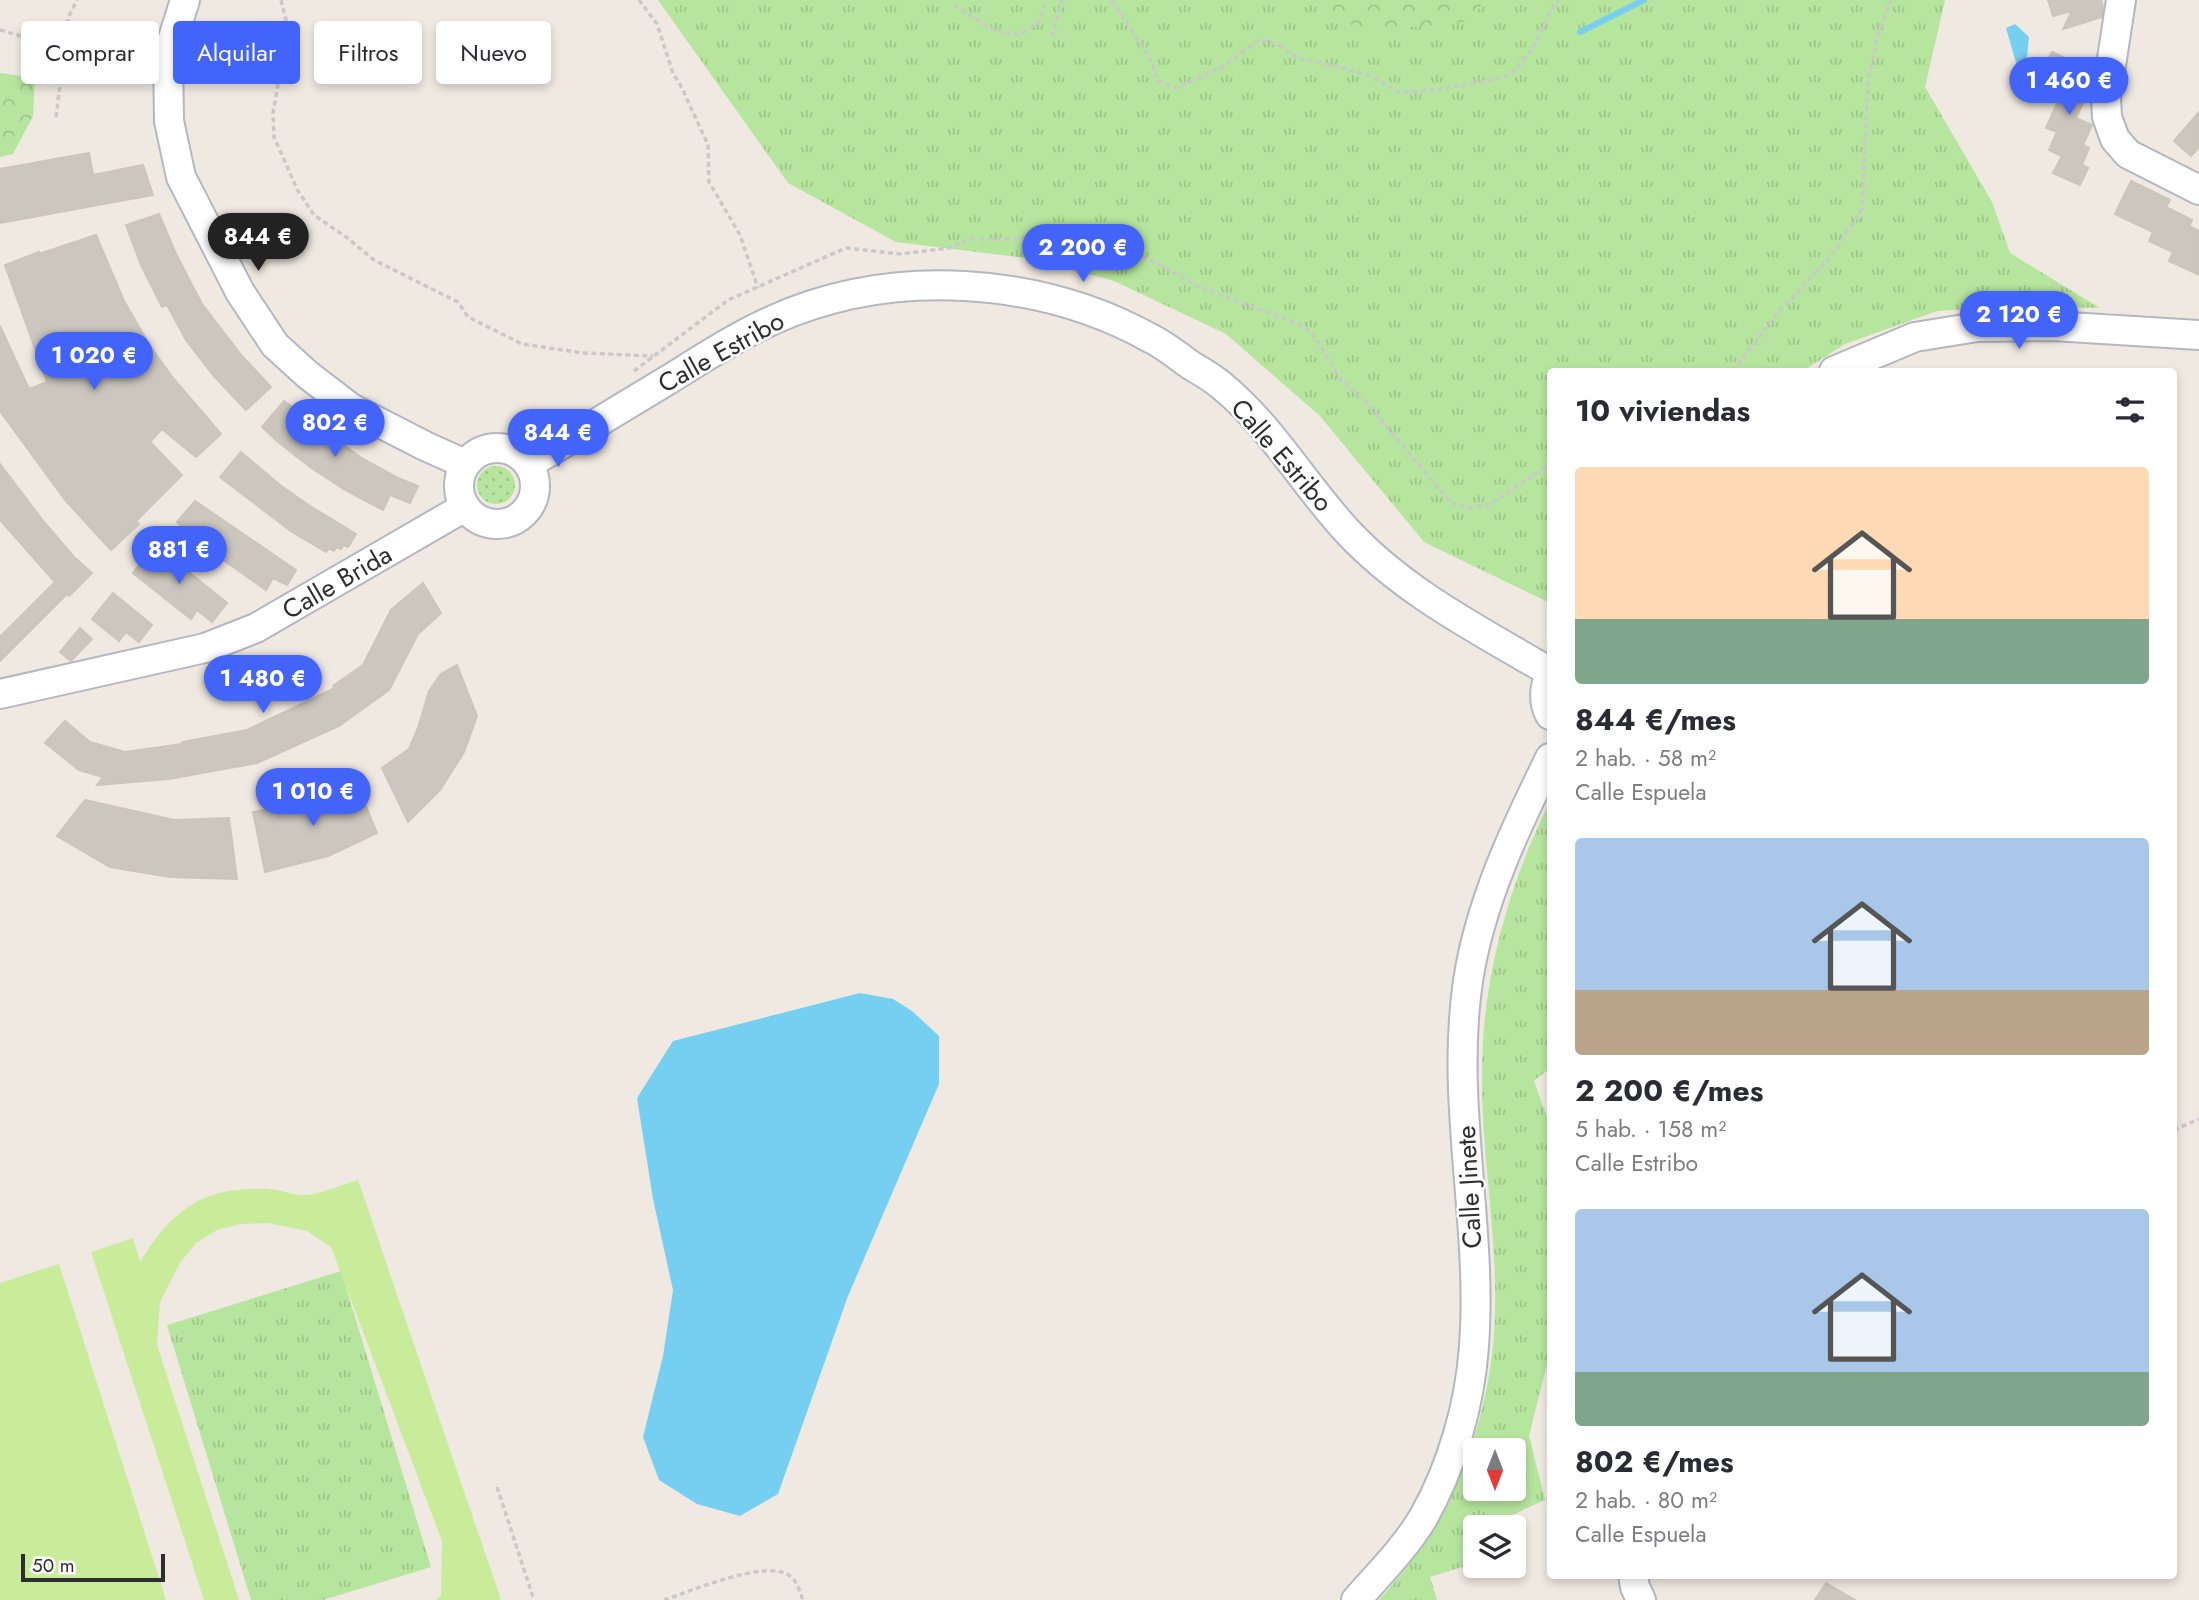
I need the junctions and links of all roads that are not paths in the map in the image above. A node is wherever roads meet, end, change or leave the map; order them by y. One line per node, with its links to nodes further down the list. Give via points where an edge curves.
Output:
1 (185, 0): 7 (street, via 168,54 169,121 181,177 240,292 275,345 351,408)
2 (2121, 0): 3 (street, via 2106,98 2115,139 2127,154)
3 (2199, 190)
4 (2199, 335): 5 (street, via 2053,326 1977,327 1915,337)
5 (1841, 368)
6 (525, 460): 7 (street, via 497,447 485,449); 8 (street, via 536,488 519,518 507,523 483,522); 9 (street, Calle Estribo, via 772,320 817,303 931,285 987,287 1048,299 1101,315 1153,339 1222,386 1262,425 1346,531 1389,572 1448,613)
7 (465, 464): 8 (street, via 458,486)
8 (464, 507): 11 (street, Calle Brida, via 256,628 205,648)
9 (1547, 670)
10 (1547, 681): 12 (street)
11 (0, 694)
12 (1547, 704)
13 (1547, 764): 15 (street, Calle Jinete, via 1487,901 1468,981 1462,1069 1475,1288 1474,1347 1465,1406 1445,1471 1422,1519)
14 (1634, 1579): 16 (street)
15 (1356, 1600)
16 (1642, 1600)

